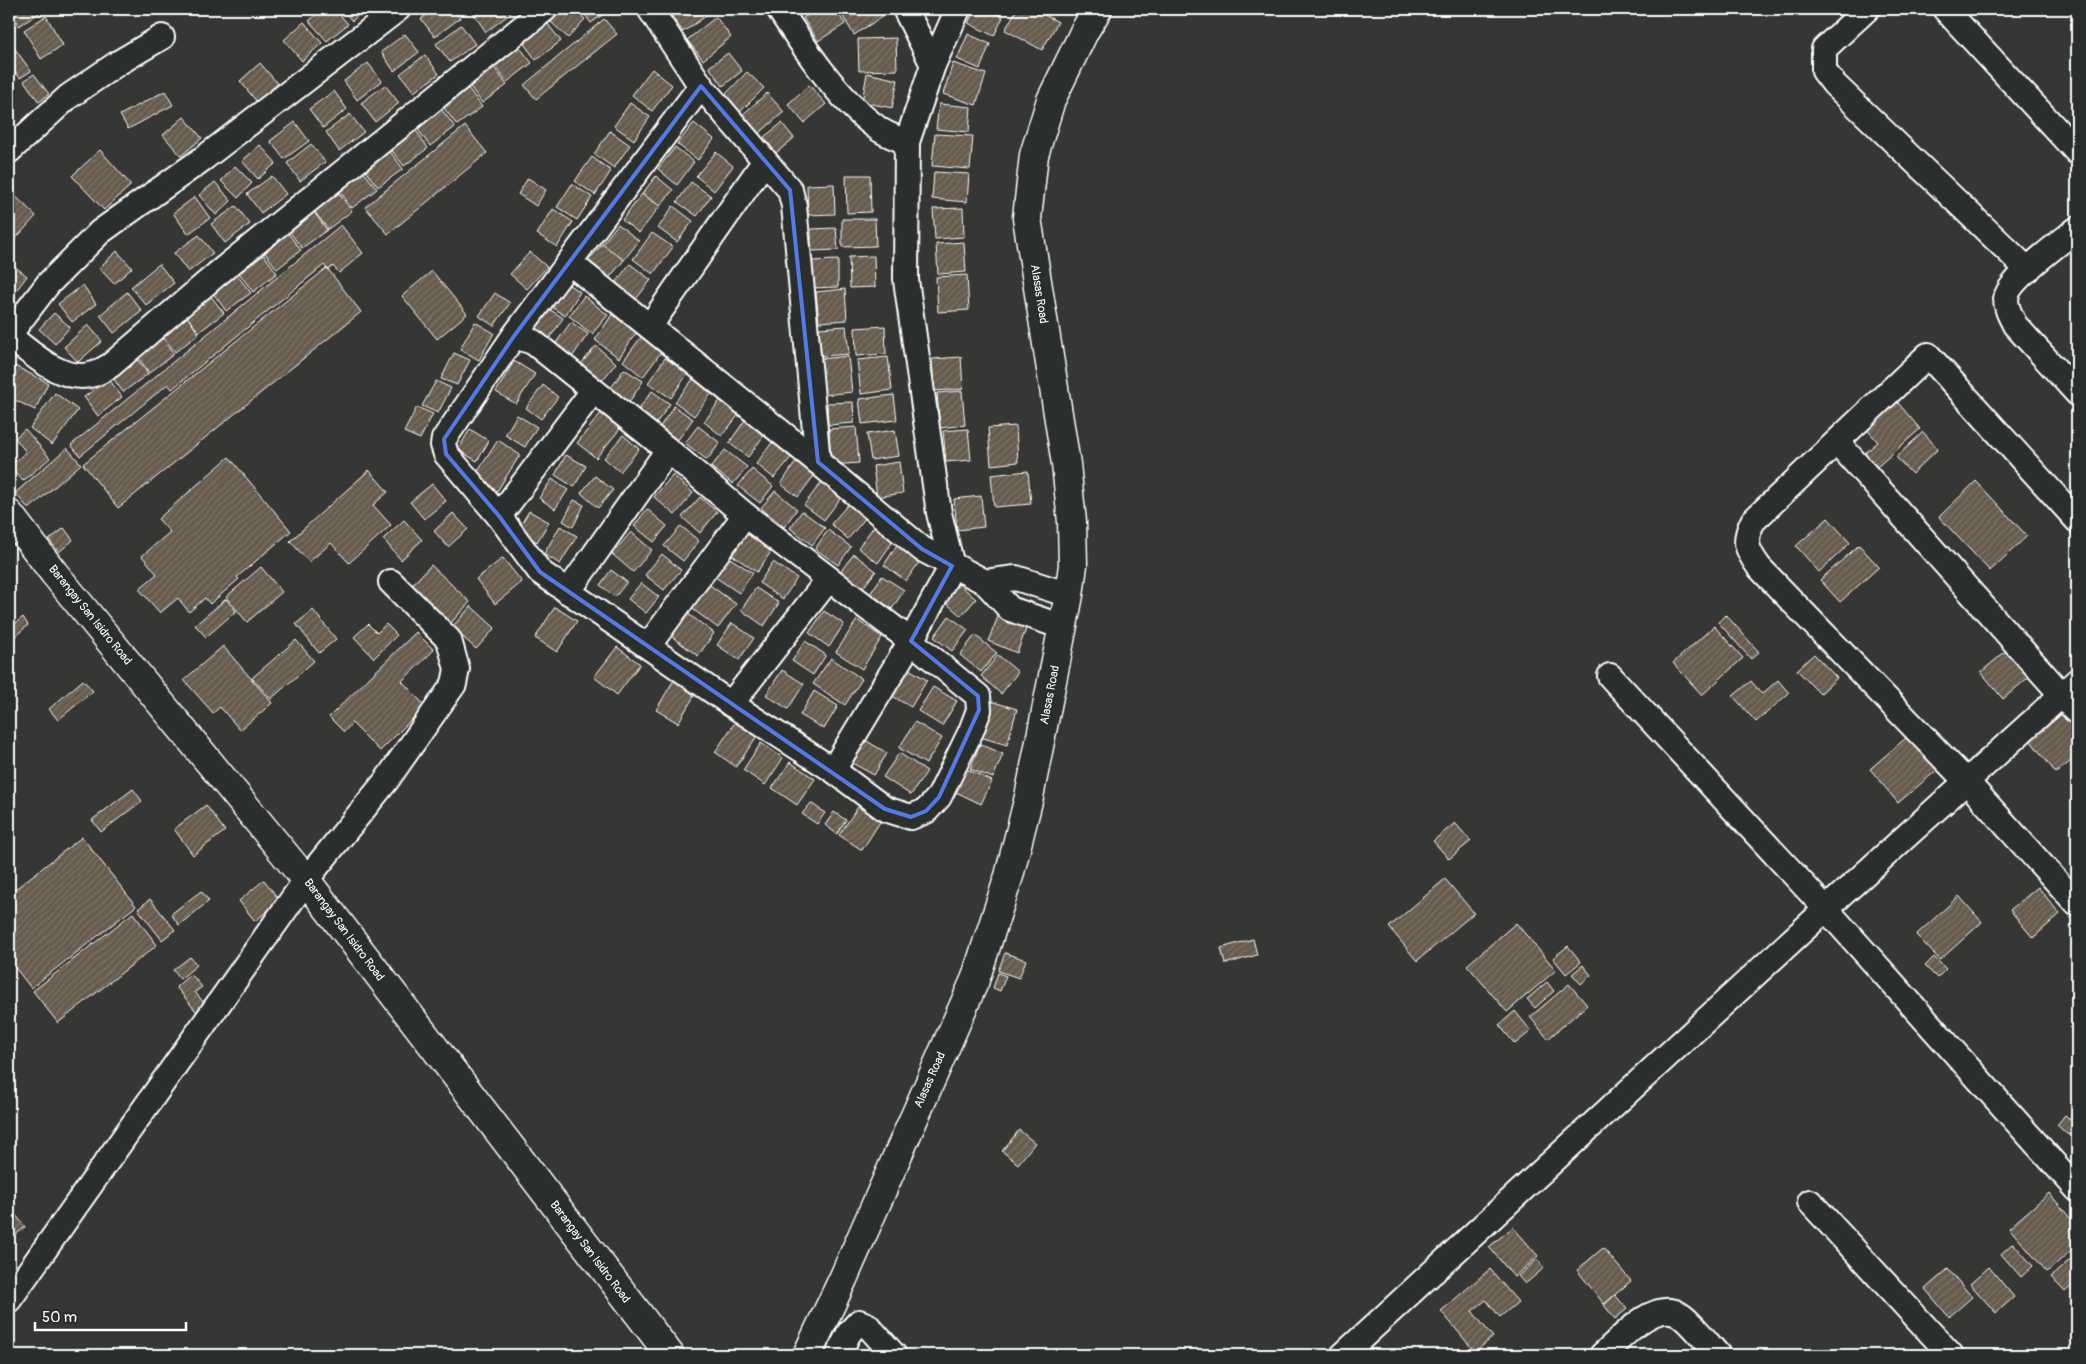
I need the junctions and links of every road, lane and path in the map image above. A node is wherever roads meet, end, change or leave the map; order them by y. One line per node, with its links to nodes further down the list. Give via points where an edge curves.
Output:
1 (398, 9): 21 (street, via 204,158 100,232 48,284)
2 (545, 9): 21 (street, via 247,250 111,365 94,374 74,376 53,369)
3 (650, 9): 12 (street)
4 (779, 9): 13 (street, via 814,62 846,99 876,128)
5 (905, 9): 11 (street)
6 (958, 9): 11 (street)
7 (1098, 9): 37 (street, Alasas Road, via 1051,100 1034,155 1027,218 1066,464 1072,522)
8 (1867, 9): 19 (street, via 1824,49 1824,71)
9 (1945, 9): 15 (street)
10 (162, 38): 14 (street, via 68,97)
11 (933, 65): 13 (street)
12 (701, 86): 16 (street); 18 (street)
13 (906, 142): 32 (street, via 906,280 939,513)
14 (9, 151)
15 (2077, 152)
16 (764, 162): 20 (street); 27 (street, via 790,190 794,206)
17 (2077, 229): 19 (street)
18 (569, 262): 20 (street); 22 (street)
19 (2028, 270): 24 (street, via 2009,289 2006,299 2008,311 2015,325)
20 (650, 326): 27 (street)
21 (9, 335)
22 (514, 336): 23 (street, via 533,342); 29 (street, via 443,445 446,454)
23 (593, 391): 26 (street); 29 (street)
24 (2077, 393)
25 (1837, 442): 31 (street, via 1928,354); 42 (street); 45 (street, via 1752,521 1746,540 1749,552 1759,567)
26 (668, 450): 30 (street); 36 (street)
27 (818, 462): 32 (street, via 922,549)
28 (9, 514): 46 (street, Barangay San Isidro Road)
29 (500, 516): 36 (street, via 540,572)
30 (745, 516): 33 (street); 40 (street)
31 (2077, 520)
32 (952, 566): 35 (street); 39 (street)
33 (828, 580): 39 (street); 43 (street)
34 (391, 582): 46 (street, via 449,640 457,669 454,684 386,781)
35 (985, 582): 37 (street, via 1016,578); 38 (street, via 1010,609)
36 (568, 592): 40 (street)
37 (1070, 596): 38 (street, Alasas Road)
38 (1063, 627): 53 (street, Alasas Road, via 1029,797 1009,876 975,980)
39 (911, 641): 44 (street); 44 (street, via 978,696 979,710 971,731 939,797 926,811 911,817 885,808)
40 (648, 646): 43 (street)
41 (1610, 676): 48 (street)
42 (2072, 696): 45 (street)
43 (731, 704): 44 (street)
44 (833, 770)
45 (1967, 782): 47 (street); 48 (street)
46 (306, 880): 51 (street); 52 (street, Barangay San Isidro Road)
47 (2077, 904)
48 (1826, 909): 49 (street); 56 (street)
49 (2077, 1189)
50 (1810, 1202): 59 (street)
51 (9, 1300)
52 (670, 1355)
53 (807, 1355)
54 (838, 1355): 55 (street, via 849,1333 859,1322 867,1325)
55 (894, 1355)
56 (1343, 1355)
57 (1602, 1355): 58 (street, via 1646,1316 1659,1311 1674,1312 1684,1318)
58 (1718, 1355)
59 (1951, 1355)

